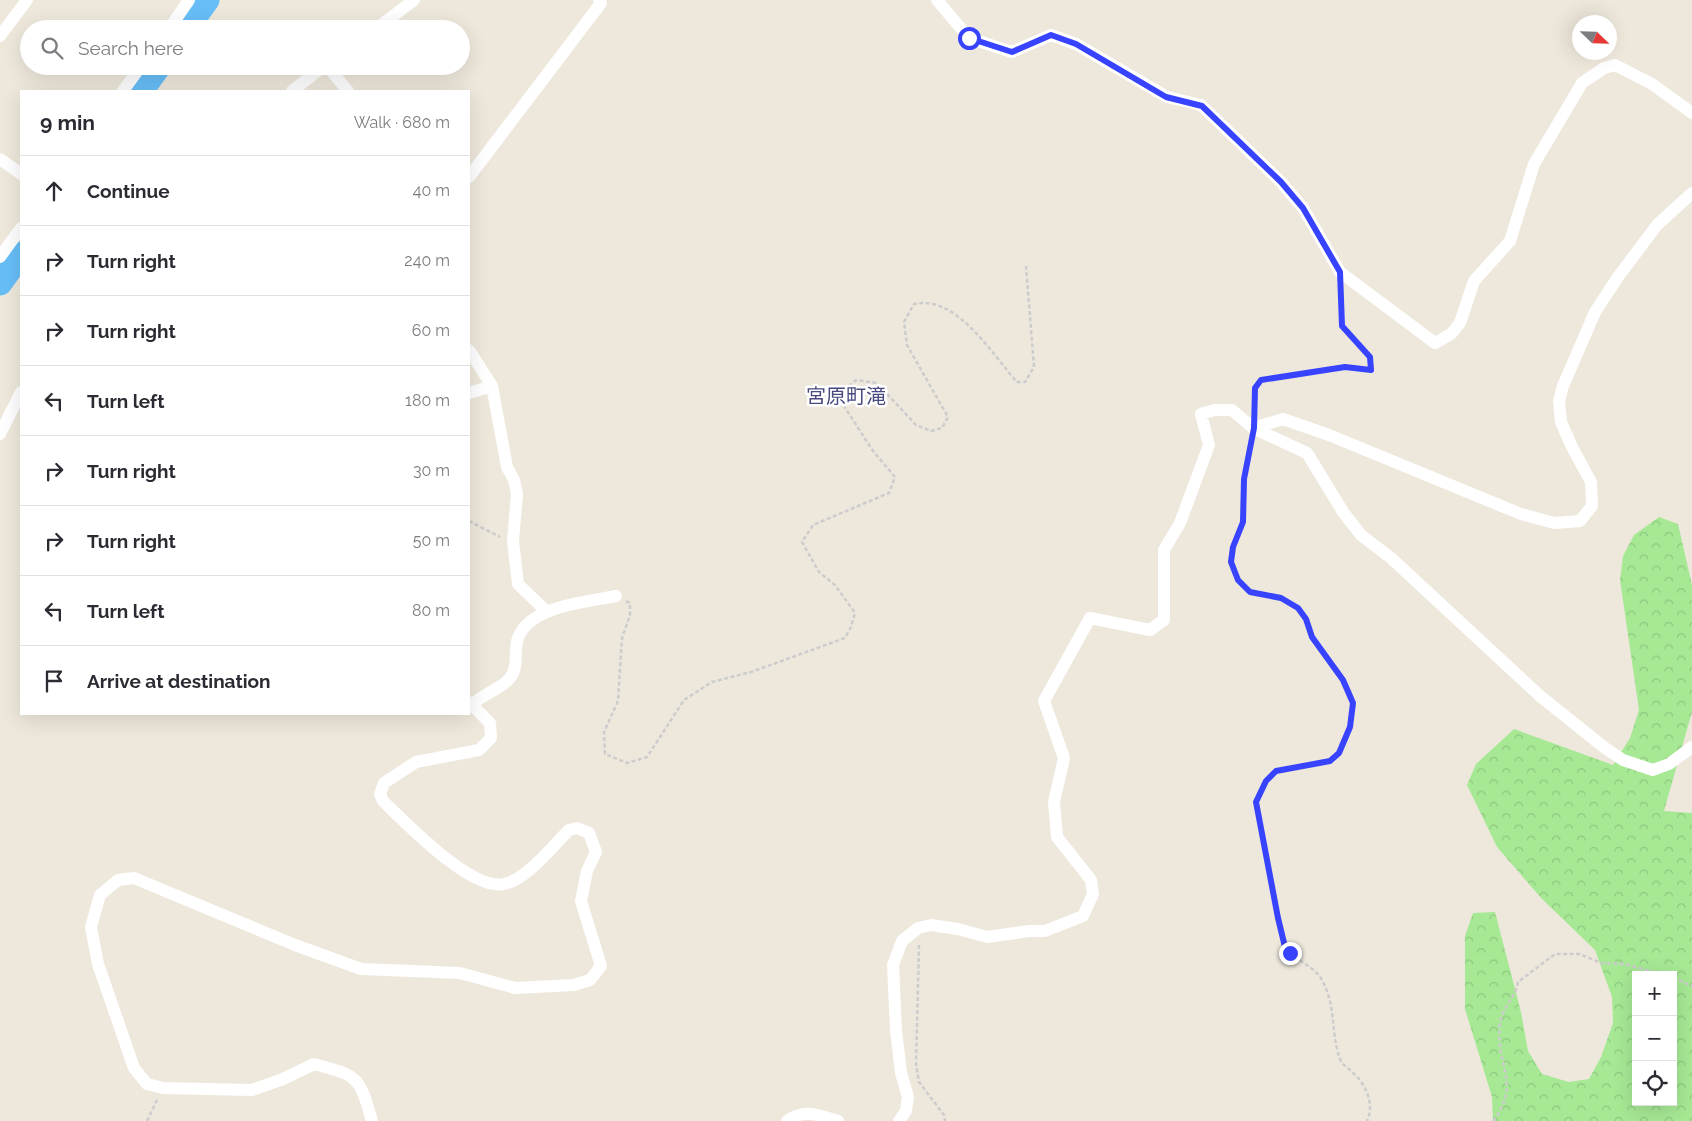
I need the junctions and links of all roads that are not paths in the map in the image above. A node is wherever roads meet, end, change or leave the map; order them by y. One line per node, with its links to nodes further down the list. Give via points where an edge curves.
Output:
1 (26, 0): 8 (street)
2 (189, 0): 6 (street)
3 (414, 0): 7 (street)
4 (599, 0): 18 (street, via 601,3)
5 (937, 0): 15 (street, via 969,38 1012,52 1051,35 1076,44 1166,97 1202,106 1303,208 1340,272 1435,343 1451,334 1460,323 1474,281 1510,241 1534,164 1582,83 1604,68 1614,66 1652,84)
6 (175, 20)
7 (388, 20)
8 (0, 36)
9 (134, 75): 12 (street)
10 (314, 75): 13 (street)
11 (334, 75): 14 (street)
12 (123, 90)
13 (293, 90)
14 (347, 90)
15 (1692, 113)
16 (0, 159): 17 (street)
17 (20, 173)
18 (470, 176)
19 (1692, 193): 26 (street, via 1657,225 1618,277 1595,312 1563,386 1559,401 1561,422 1591,482 1592,506 1580,521 1554,523 1521,514 1283,419)
20 (20, 229): 21 (street)
21 (0, 257)
22 (470, 352): 23 (street)
23 (492, 386): 24 (street); 29 (street, via 507,467 517,494 513,541 518,584)
24 (470, 393)
25 (20, 397): 27 (street)
26 (1254, 428): 31 (street, via 1307,453 1361,535 1391,558 1540,696 1604,748 1623,760 1653,770 1670,764); 35 (street, via 1232,410 1201,414 1209,445 1180,523 1164,550 1164,620 1150,630 1090,618 1044,701 1064,758 1054,802 1057,837 1091,880 1093,894 1083,916 1045,931 987,937 930,926 918,928 902,942 893,966 896,1030 901,1073 908,1097 906,1111)
27 (0, 434)
28 (616, 596): 29 (street)
29 (546, 611): 30 (street, via 529,622 518,638 516,666 509,680)
30 (470, 703): 32 (street, via 490,723 491,738 479,750 416,762 384,783 380,794 383,802 463,872 491,885 506,884 526,872 569,830 577,828 589,833 596,852 587,871 581,901 601,966 590,980 574,985 515,988 460,973 361,969 134,878 118,880 100,895 91,927 98,964 134,1068 147,1084 163,1088 252,1090 314,1064 346,1072 362,1087)
31 (1692, 747)
32 (372, 1121)
33 (787, 1121): 34 (street, via 795,1114 812,1113)
34 (838, 1121)
35 (899, 1121)

